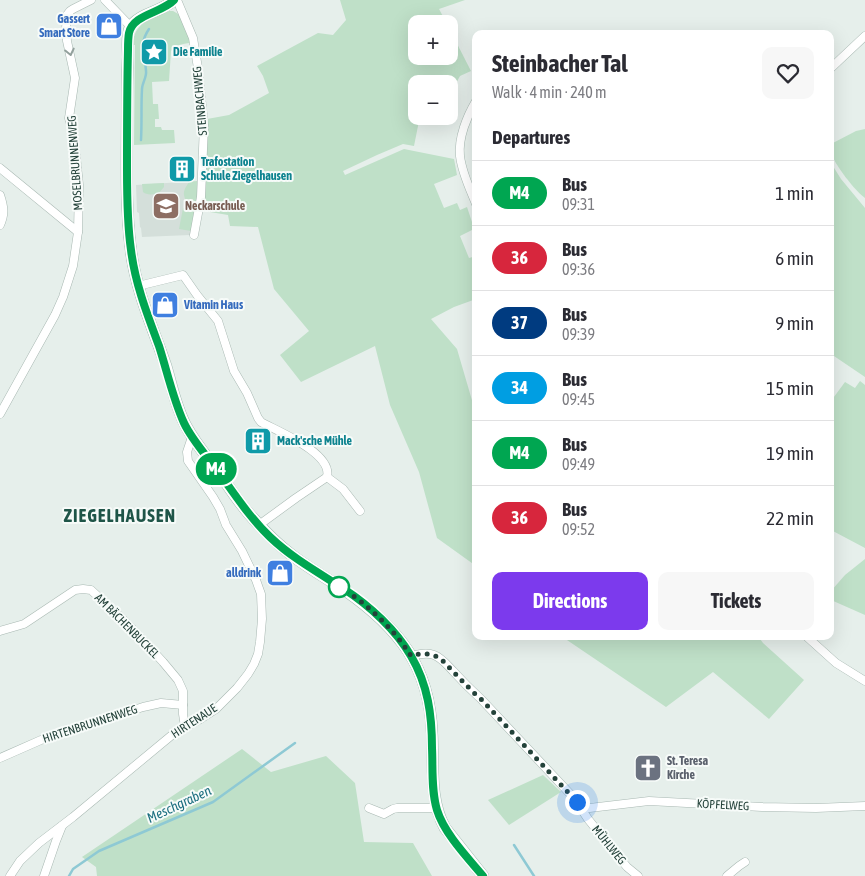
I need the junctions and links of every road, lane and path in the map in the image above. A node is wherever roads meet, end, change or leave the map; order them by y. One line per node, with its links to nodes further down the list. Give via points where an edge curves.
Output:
1 (91, 0): 13 (street, MOSELBRUNNENWEG, one-way to 13, via 70,11 66,22 74,78 69,118 79,185)
2 (105, 0): 4 (street)
3 (176, 0): 4 (main road, via 140,18); 14 (street, STEINBACHWEG, via 193,38 204,125 200,204)
4 (131, 27): 15 (main road, via 128,34 127,182 130,241)
5 (865, 36): 6 (street)
6 (834, 65)
7 (472, 109): 10 (street, via 464,127 460,154)
8 (3, 170): 9 (street); 13 (street)
9 (0, 180)
10 (472, 193)
11 (0, 195): 12 (street, via 4,210)
12 (0, 225)
13 (78, 232): 16 (street, MOSELBRUNNENWEG, via 63,297)
14 (194, 235)
15 (138, 286): 17 (main road, via 184,423); 18 (street, via 182,275 218,320 234,371 258,418 314,452 327,468)
16 (0, 414)
17 (192, 437): 20 (main road); 26 (street, HIRTENAUE, via 188,461 213,497 256,580 261,594 262,619 258,654 248,674 216,709)
18 (327, 477): 19 (street); 20 (street)
19 (360, 511)
20 (259, 525): 23 (main road, via 293,556 379,617)
21 (0, 631): 25 (street, AM BÄCHENBUCKEL, via 24,624 75,590 90,590 126,622 173,674 182,691)
22 (810, 640): 24 (street, via 836,663)
23 (411, 656): 30 (main road, via 426,688 430,708); 31 (street, MÜHLWEG, via 429,654 442,660)
24 (865, 681)
25 (183, 705): 26 (street, AM BÄCHENBUCKEL); 27 (street, HIRTENBRUNNENWEG, via 161,703 143,707 42,740)
26 (185, 727): 32 (street, HIRTENAUE)
27 (0, 758)
28 (865, 806): 31 (street, KÖPFELWEG, via 762,807 649,801)
29 (369, 808): 30 (street, via 384,814 397,808)
30 (436, 808): 36 (main road, via 445,828)
31 (582, 809): 37 (street, MÜHLWEG, via 627,867)
32 (63, 824): 34 (street, HIRTENAUE, via 20,861); 35 (street)
33 (745, 862): 38 (street)
34 (10, 876)
35 (44, 876)
36 (482, 876)
37 (638, 876)
38 (727, 876)

